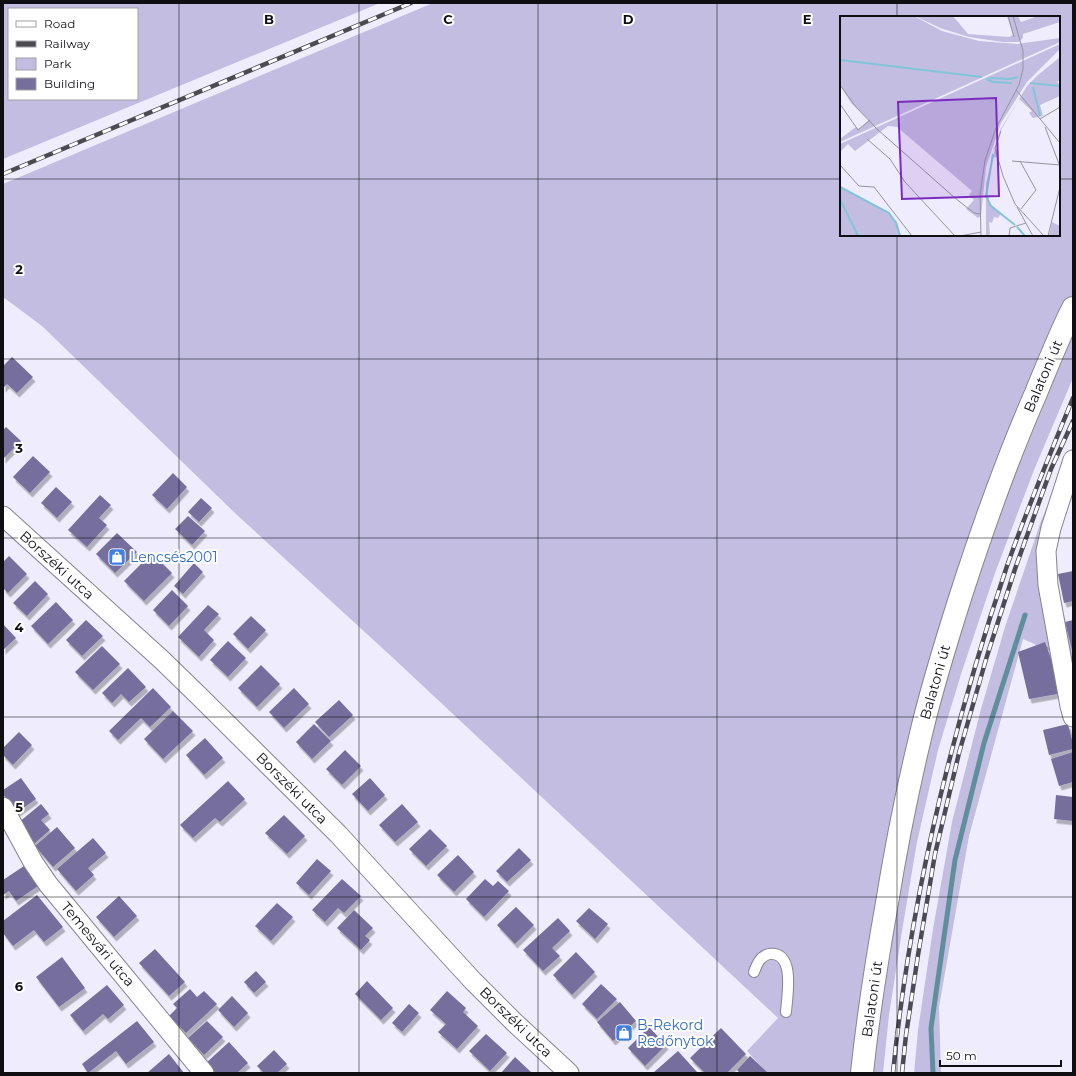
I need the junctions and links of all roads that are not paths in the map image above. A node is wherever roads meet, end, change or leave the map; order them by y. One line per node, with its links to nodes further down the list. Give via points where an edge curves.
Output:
1 (1073, 308): 10 (main road, Balatoni út, via 1001,477 935,679 920,736 893,864)
2 (1073, 460): 4 (street, via 1046,551 1051,604)
3 (3, 516): 9 (street, Borszéki utca, via 200,697 338,834 478,986)
4 (1073, 717)
5 (3, 807): 8 (street, Temesvári utca, via 48,884)
6 (754, 972): 7 (lane, via 762,957 772,954 782,957 788,972)
7 (786, 1012)
8 (204, 1073)
9 (569, 1073)
10 (862, 1073)

